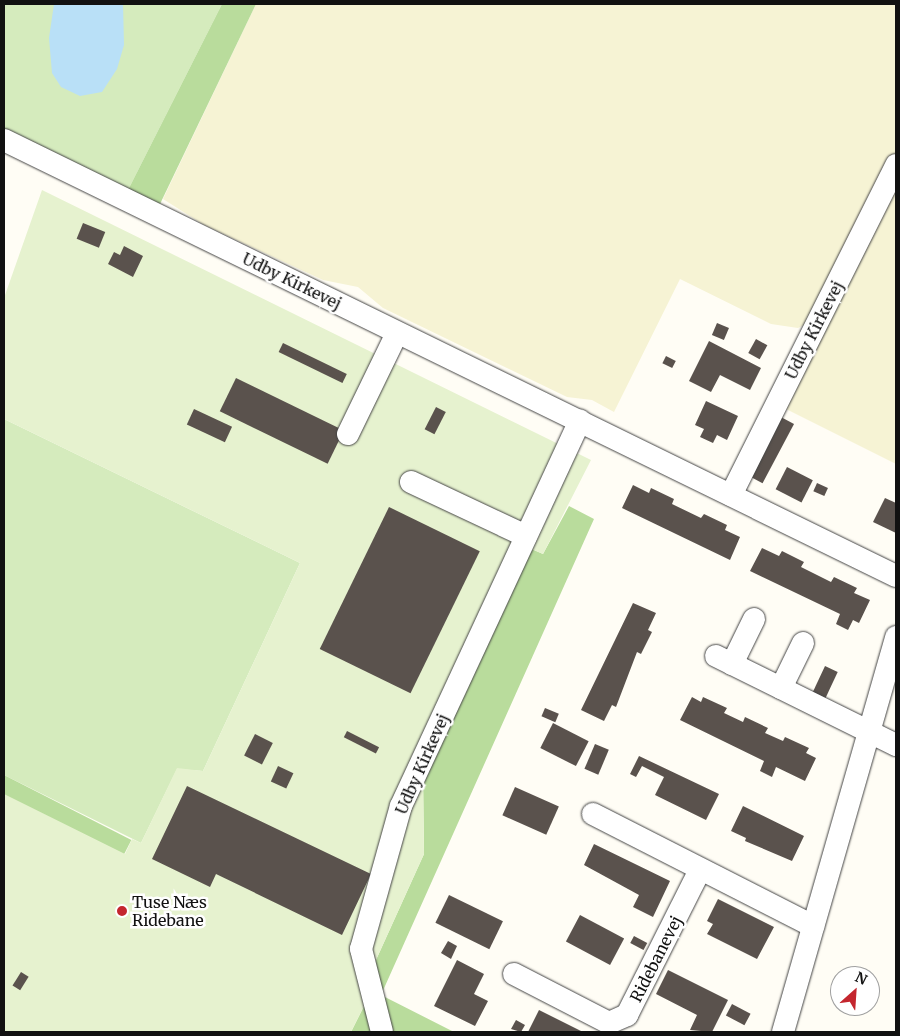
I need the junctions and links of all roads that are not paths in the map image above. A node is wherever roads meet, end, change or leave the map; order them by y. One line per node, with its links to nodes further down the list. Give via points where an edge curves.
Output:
1 (4, 140): 3 (street, Udby Kirkevej)
2 (896, 165): 7 (street, Udby Kirkevej)
3 (397, 333): 4 (street, Udby Kirkevej); 5 (street)
4 (580, 421): 7 (street, Udby Kirkevej); 8 (street, Udby Kirkevej)
5 (348, 434)
6 (411, 482): 8 (street)
7 (731, 495): 9 (street, Udby Kirkevej)
8 (526, 536): 20 (street, Udby Kirkevej, via 401,806 361,949)
9 (896, 576)
10 (754, 619): 13 (street, via 724,660)
11 (896, 637): 14 (street)
12 (803, 642): 13 (street)
13 (781, 688): 14 (street)
14 (871, 733): 15 (street); 18 (street)
15 (896, 745)
16 (593, 814): 17 (street)
17 (700, 870): 18 (street); 19 (street, Ridebanevej, via 627,1015 609,1023)
18 (813, 926): 21 (street)
19 (514, 974)
20 (382, 1032)
21 (783, 1032)

